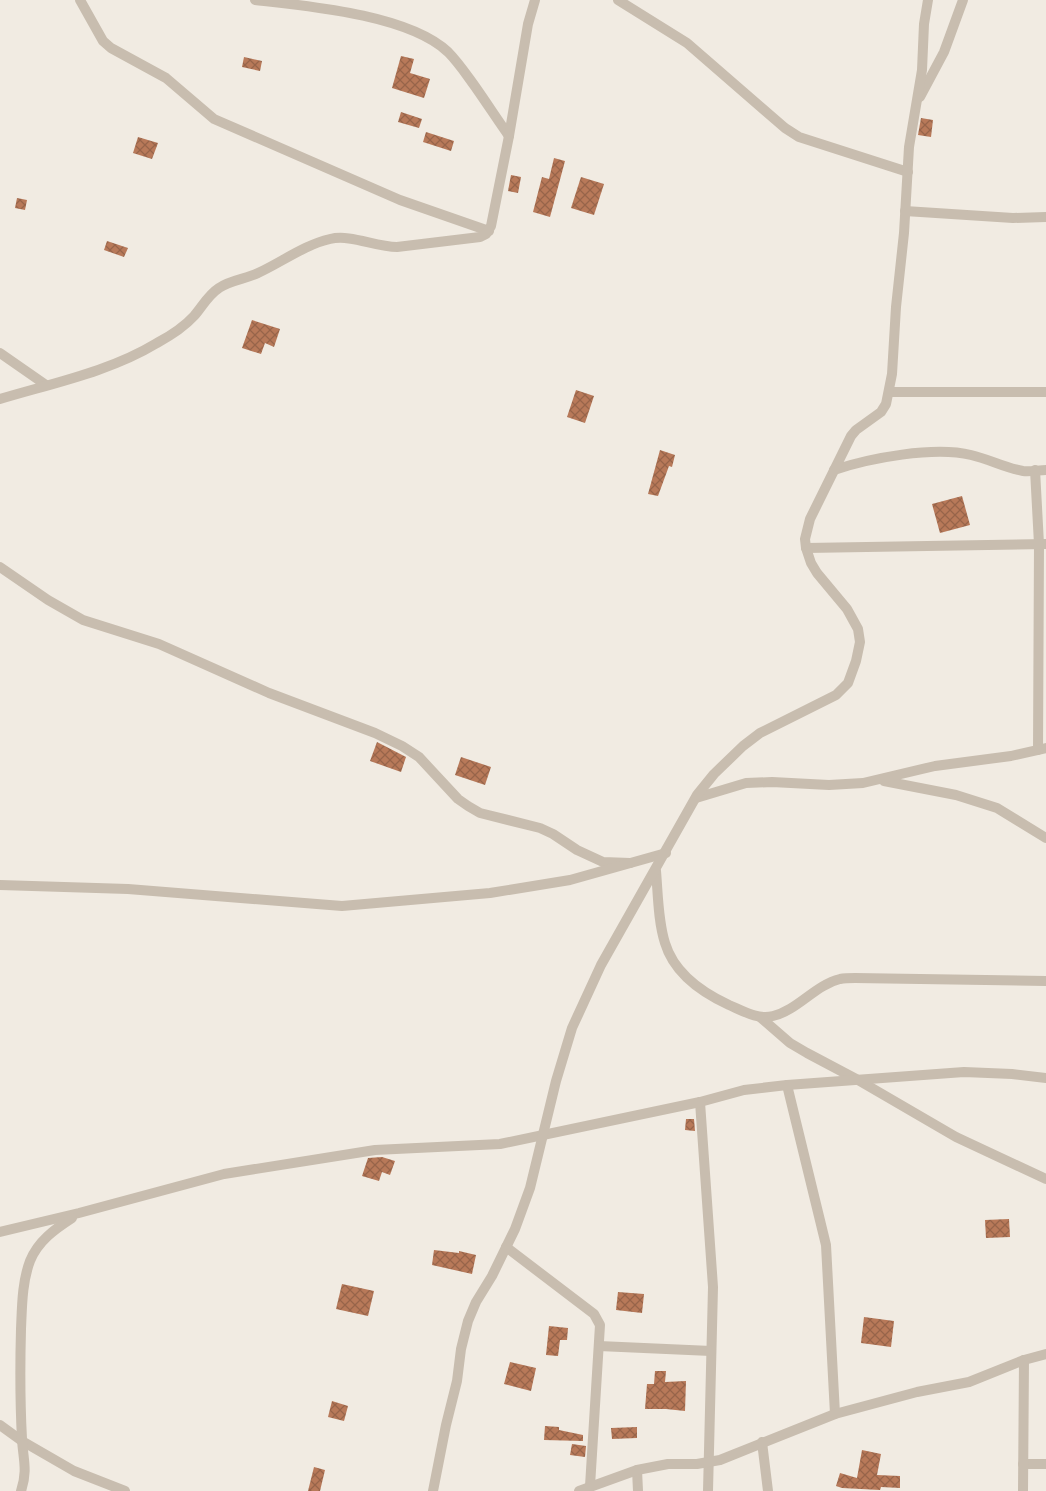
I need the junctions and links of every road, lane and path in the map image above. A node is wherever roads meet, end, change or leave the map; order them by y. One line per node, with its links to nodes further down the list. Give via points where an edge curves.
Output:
1 (80, 0): 12 (street, via 103,41 166,78 214,119 400,200)
2 (255, 0): 8 (street, via 366,17 429,38 449,52)
3 (535, 0): 8 (street)
4 (618, 0): 9 (street, via 687,43 799,137)
5 (928, 0): 7 (street)
6 (963, 0): 7 (street, via 944,52)
7 (916, 102): 9 (street)
8 (509, 136): 12 (street)
9 (908, 172): 10 (street)
10 (905, 211): 11 (street); 15 (street)
11 (1046, 217)
12 (489, 231): 14 (street, via 480,237 389,247 342,238 316,242 257,274 219,287 193,317 159,343 116,364)
13 (0, 354): 14 (street)
14 (46, 385): 17 (street)
15 (890, 392): 16 (street); 18 (street, via 881,412 851,436)
16 (1046, 392)
17 (0, 399)
18 (834, 470): 19 (street, via 873,459 931,452 971,455 1021,470); 22 (street, via 810,519)
19 (1035, 470): 20 (street); 21 (street)
20 (1046, 470)
21 (1042, 544): 22 (street); 24 (street)
22 (806, 548): 26 (street, via 817,573 847,609 858,629 860,642 848,683 836,695 760,733 742,746)
23 (0, 567): 29 (street, via 83,620 159,644 402,746 419,757 458,799 480,813 540,828 603,862)
24 (1042, 749): 25 (street, via 949,764)
25 (878, 780): 26 (street, via 850,785 746,783); 27 (street, via 956,795 997,808)
26 (696, 798): 28 (street)
27 (1046, 838)
28 (666, 853): 29 (street); 30 (street)
29 (630, 863): 31 (street, via 570,880 490,894 342,906 128,890)
30 (656, 871): 33 (street, via 665,943 671,958 688,978 713,997); 38 (street, via 602,965 572,1028)
31 (0, 885)
32 (1046, 981): 33 (street, via 855,978 826,985 785,1012)
33 (760, 1017): 35 (street, via 790,1043)
34 (1046, 1078): 35 (street, via 964,1072)
35 (858, 1080): 36 (street); 39 (street, via 956,1137)
36 (787, 1085): 37 (street, via 744,1090); 47 (street, via 826,1245)
37 (700, 1102): 38 (street); 44 (street, via 713,1287)
38 (543, 1136): 40 (street, via 500,1144 374,1150 224,1174); 42 (street, via 530,1188)
39 (1046, 1179)
40 (79, 1214): 41 (street); 49 (street, via 52,1231 41,1243 25,1280 19,1382)
41 (0, 1232)
42 (506, 1247): 43 (street, via 594,1314 600,1325); 58 (street, via 468,1321)
43 (599, 1346): 44 (street); 55 (street)
44 (711, 1351): 51 (street)
45 (1046, 1354): 46 (street)
46 (1024, 1360): 47 (street, via 969,1382); 52 (street)
47 (835, 1414): 50 (street)
48 (0, 1425): 49 (street)
49 (22, 1442): 56 (street, via 26,1464); 57 (street, via 74,1471)
50 (762, 1442): 51 (street); 62 (street)
51 (709, 1462): 54 (street, via 668,1464); 61 (street)
52 (1023, 1464): 53 (street); 63 (street)
53 (1046, 1464)
54 (637, 1470): 55 (street); 60 (street)
55 (590, 1486): 59 (street)
56 (22, 1491)
57 (125, 1491)
58 (433, 1491)
59 (579, 1491)
60 (638, 1491)
61 (708, 1491)
62 (768, 1491)
63 (1023, 1491)

